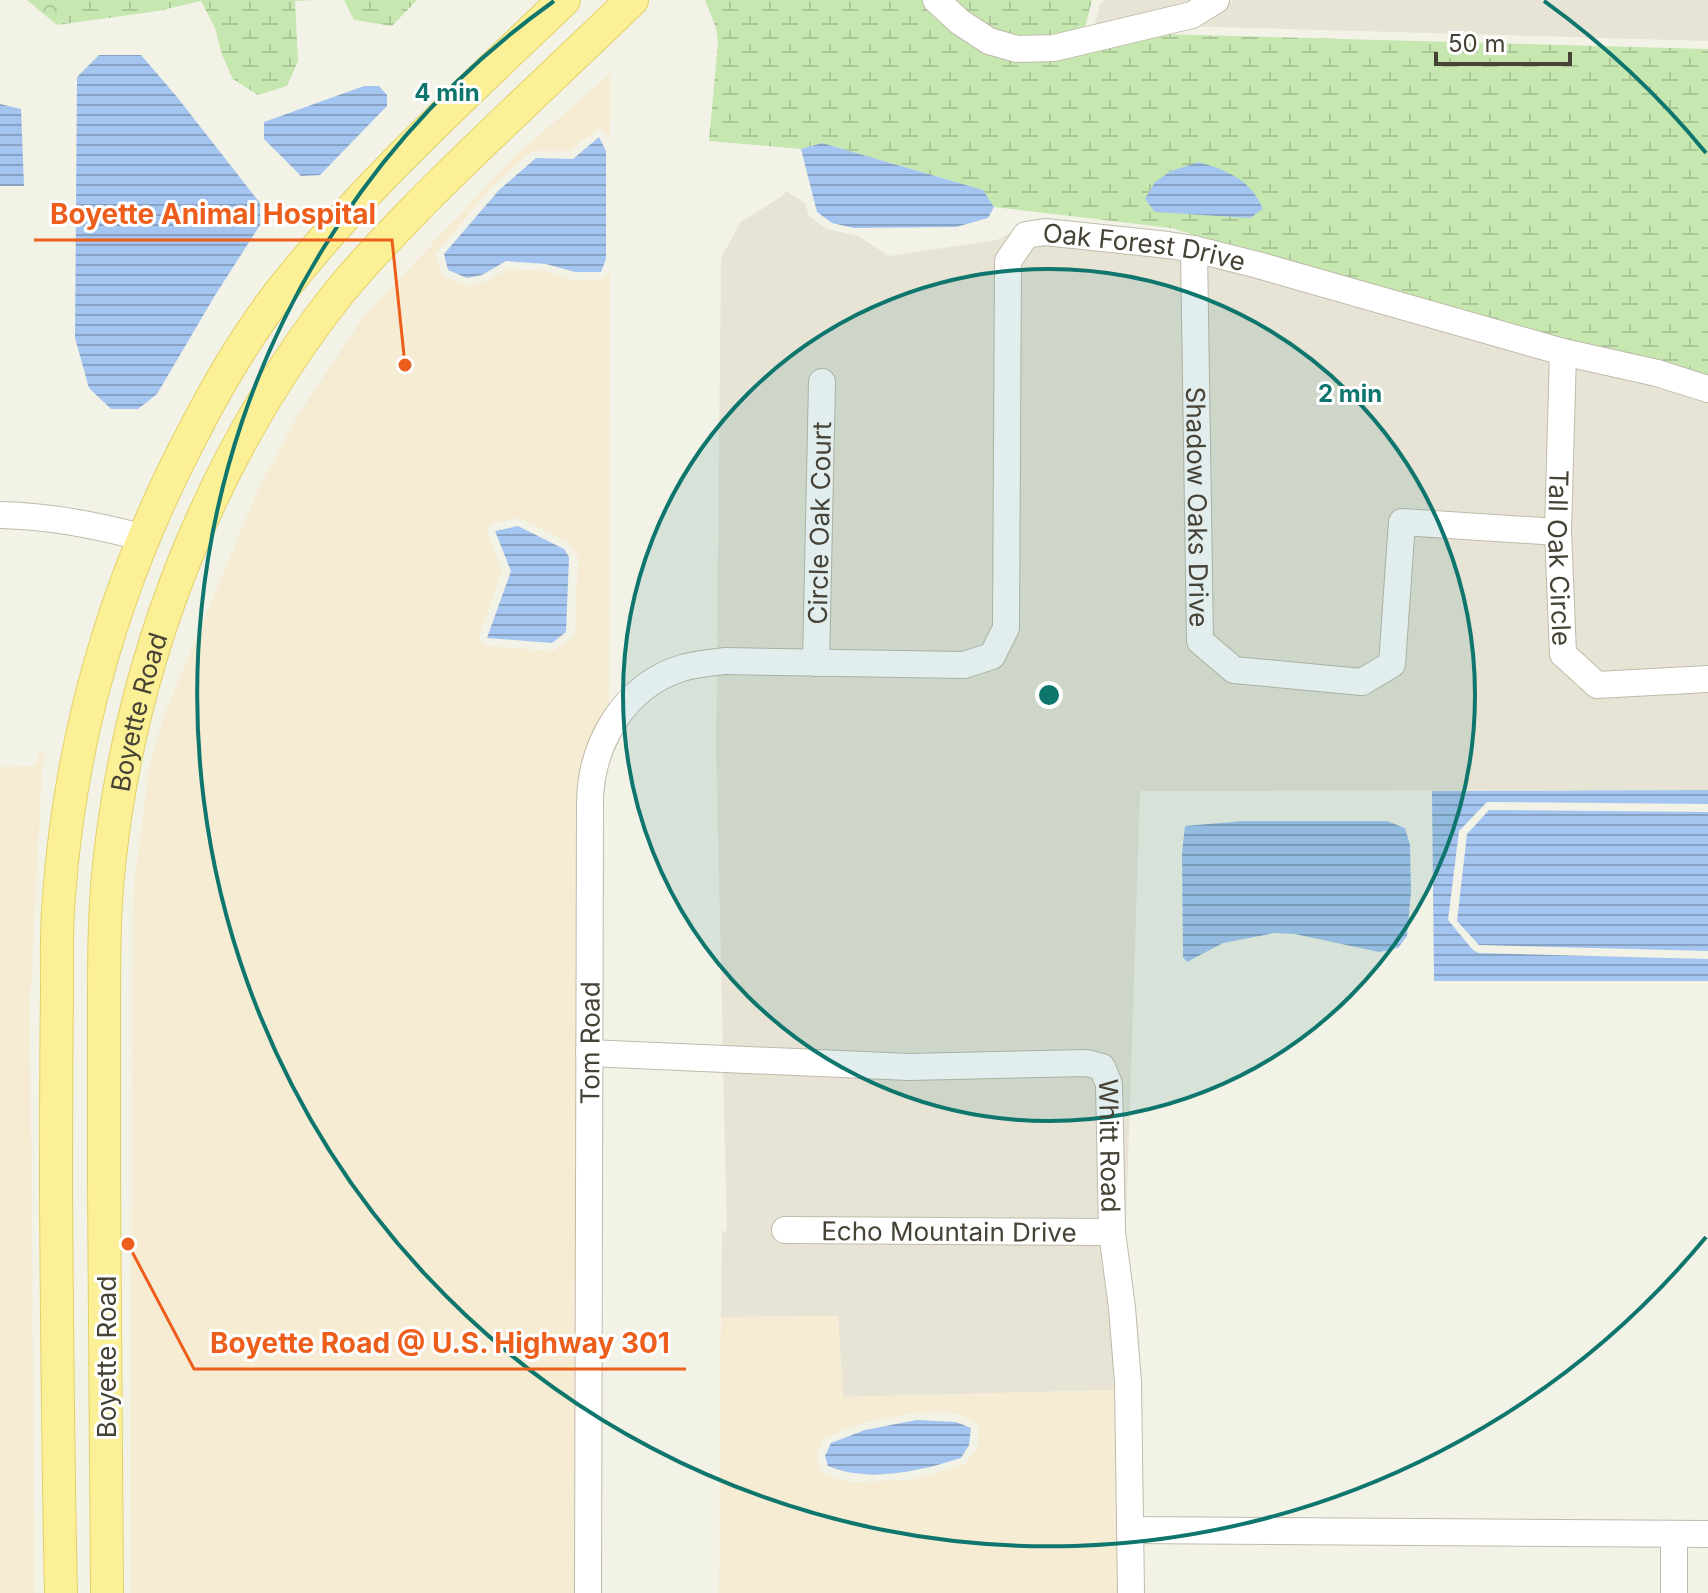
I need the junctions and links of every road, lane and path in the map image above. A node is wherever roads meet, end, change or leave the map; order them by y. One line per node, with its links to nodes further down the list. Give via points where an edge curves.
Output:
1 (564, 0): 11 (main road, Boyette Road, via 341,221 281,292 219,385)
2 (632, 0): 21 (main road, Boyette Road, via 368,257 336,296 280,376 225,471 160,628 129,743 105,916)
3 (936, 0): 4 (street, via 989,41 1017,49 1054,48 1192,15)
4 (1216, 0)
5 (1194, 249): 6 (street, Oak Forest Drive); 10 (street, Shadow Oaks Drive, via 1200,641 1234,670 1362,682 1392,664 1402,522); 12 (street, Oak Forest Drive, via 1045,232 1026,235 1008,261 1006,628 992,656 964,665)
6 (1563, 352): 8 (street, Oak Forest Drive); 10 (street, Tall Oak Circle)
7 (822, 382): 12 (street, Circle Oak Court)
8 (1708, 389)
9 (0, 515): 11 (street, via 60,520)
10 (1558, 532): 13 (street, Tall Oak Circle, via 1563,654 1597,685)
11 (144, 538): 20 (main road, Boyette Road, via 109,630 79,746 58,902)
12 (816, 663): 14 (street, Tom Road, via 724,661 680,668 647,685 611,724 599,748 590,791)
13 (1708, 679)
14 (589, 1053): 16 (street, Whitt Road, via 909,1067 1095,1064 1102,1067 1109,1084); 22 (street, Tom Road)
15 (785, 1230): 16 (street, Echo Mountain Drive)
16 (1112, 1232): 17 (street, Whitt Road, via 1128,1382)
17 (1130, 1530): 18 (street); 23 (street, Whitt Road)
18 (1674, 1534): 19 (street); 24 (street)
19 (1708, 1534)
20 (61, 1593)
21 (107, 1593)
22 (588, 1593)
23 (1131, 1593)
24 (1674, 1593)

